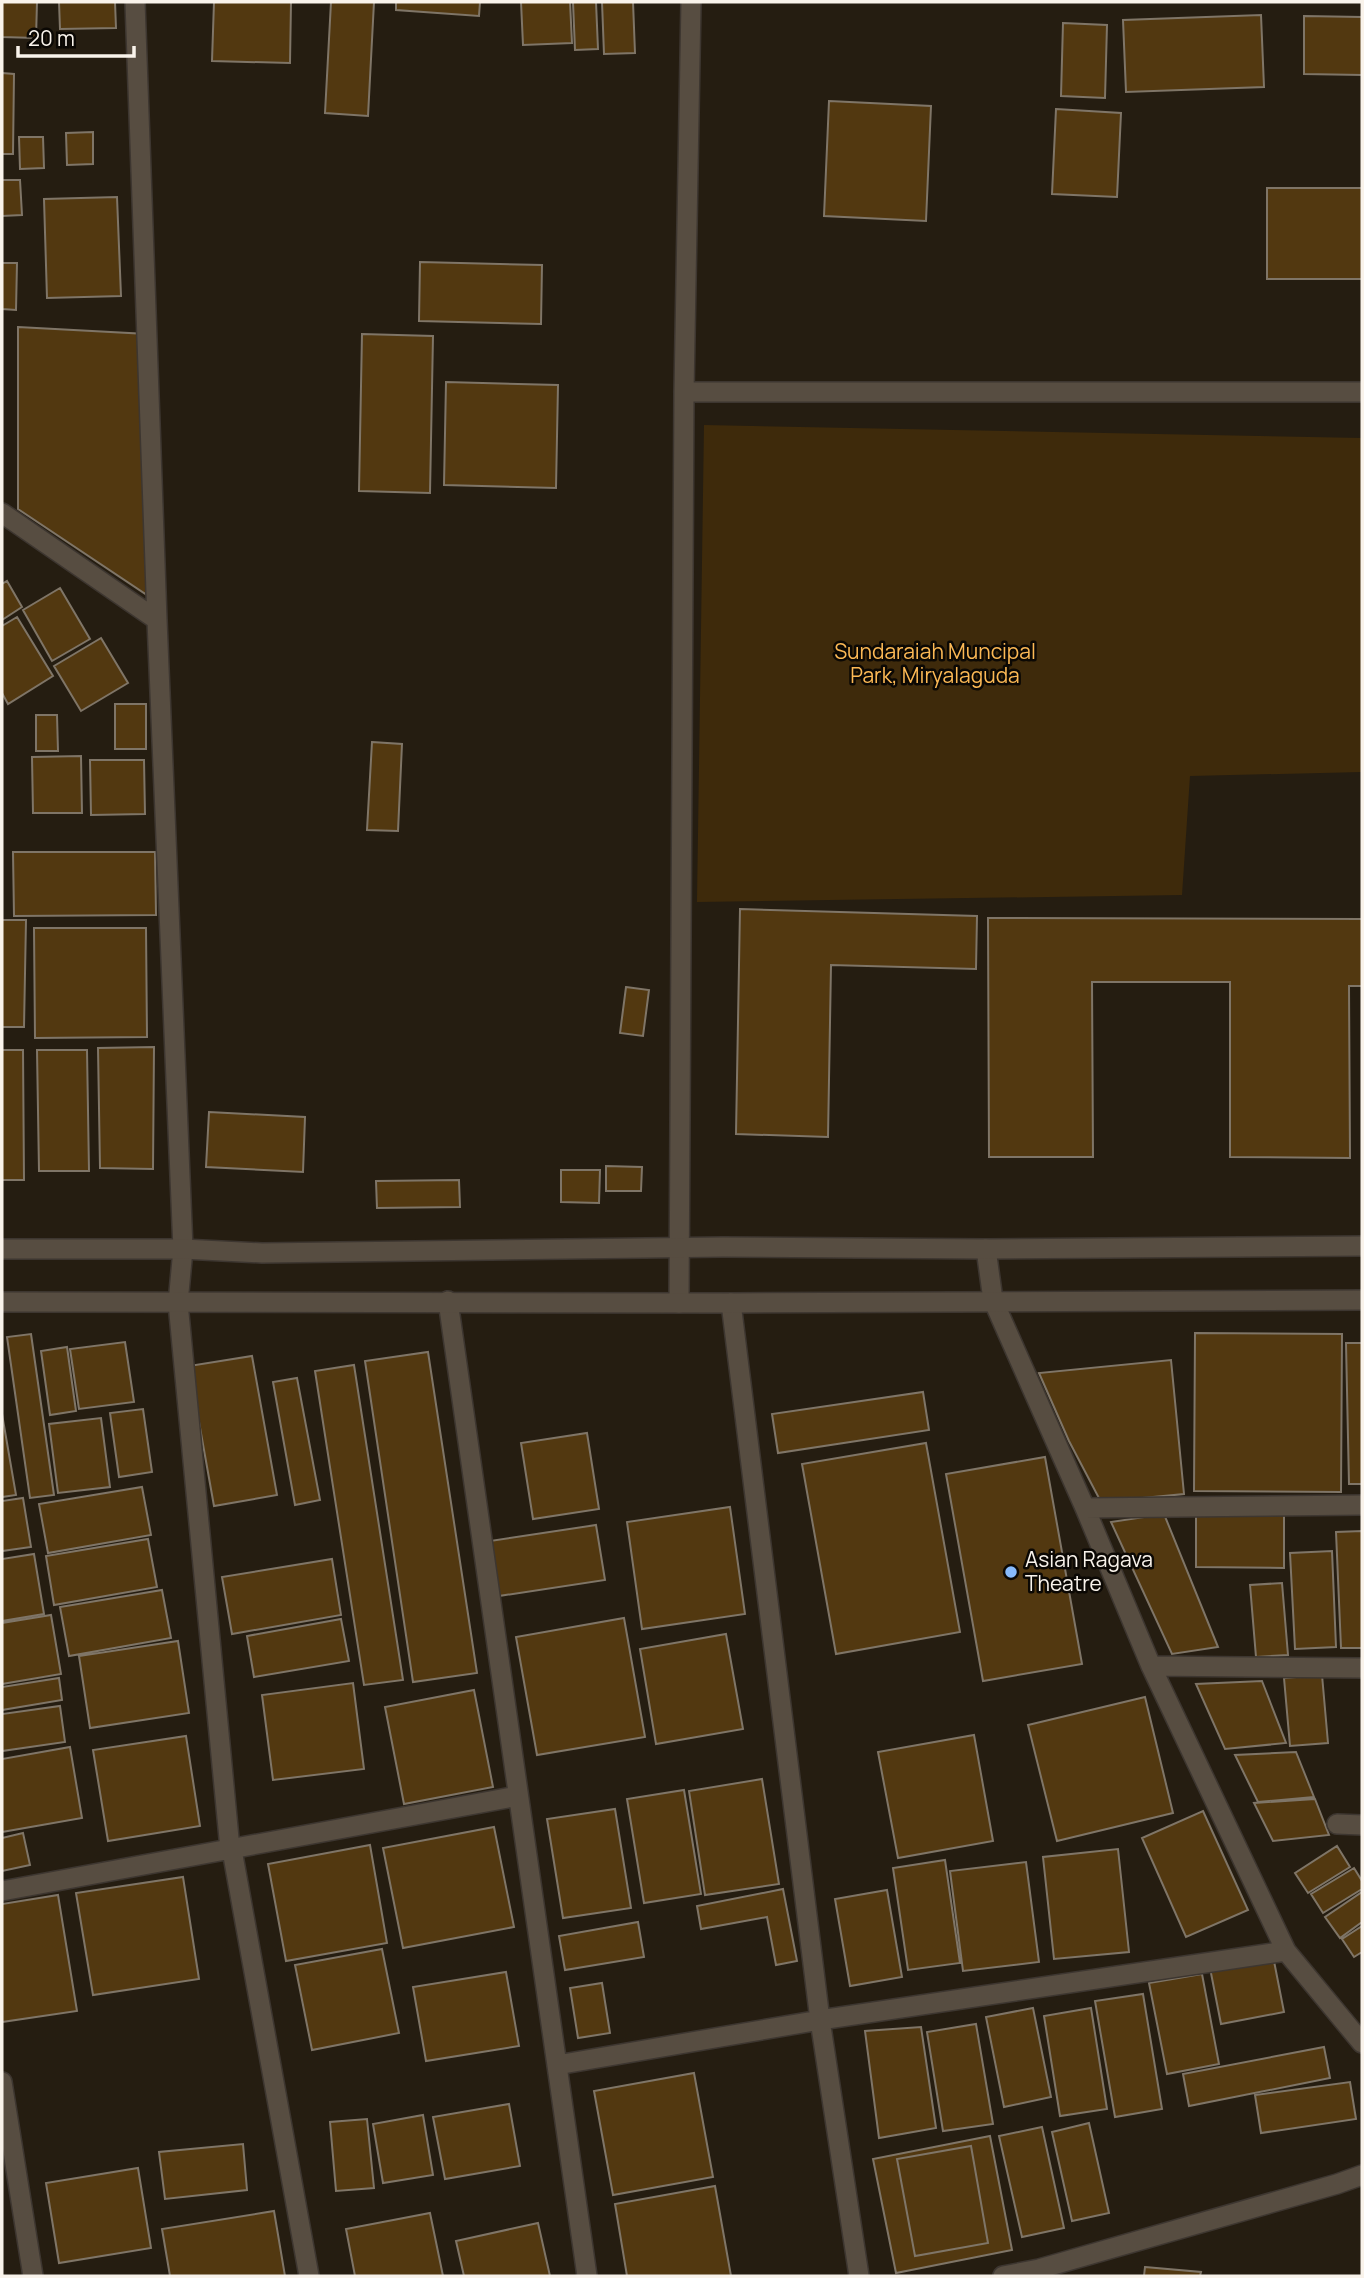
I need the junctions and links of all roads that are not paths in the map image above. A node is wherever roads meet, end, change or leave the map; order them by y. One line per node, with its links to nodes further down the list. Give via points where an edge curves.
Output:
1 (135, 2): 6 (street)
2 (691, 2): 3 (street)
3 (684, 392): 4 (street); 8 (street)
4 (1362, 392)
5 (2, 513): 6 (street)
6 (157, 620): 10 (street)
7 (1362, 1246): 11 (street)
8 (680, 1248): 10 (street); 11 (street); 17 (street)
9 (2, 1249): 10 (street)
10 (183, 1249): 16 (street)
11 (986, 1249): 12 (street)
12 (993, 1300): 13 (street); 18 (street); 20 (street)
13 (1362, 1300)
14 (448, 1301): 16 (street); 17 (street); 23 (street)
15 (2, 1302): 16 (street)
16 (178, 1303): 26 (street, via 230,1849)
17 (679, 1303): 18 (street)
18 (731, 1303): 29 (street)
19 (1362, 1506): 20 (street)
20 (1086, 1508): 21 (street)
21 (1151, 1666): 22 (street); 28 (street)
22 (1362, 1668)
23 (518, 1796): 26 (street); 31 (street)
24 (1337, 1825): 25 (street)
25 (1362, 1825)
26 (236, 1848): 27 (street); 36 (street, via 232,1850)
27 (2, 1891)
28 (1286, 1951): 29 (street); 30 (street)
29 (820, 2020): 31 (street); 38 (street)
30 (1362, 2043)
31 (556, 2065): 37 (street)
32 (2, 2082): 33 (street)
33 (6, 2138): 35 (street)
34 (1362, 2175): 39 (street)
35 (33, 2276)
36 (309, 2276)
37 (587, 2276)
38 (859, 2276)
39 (1003, 2276)

